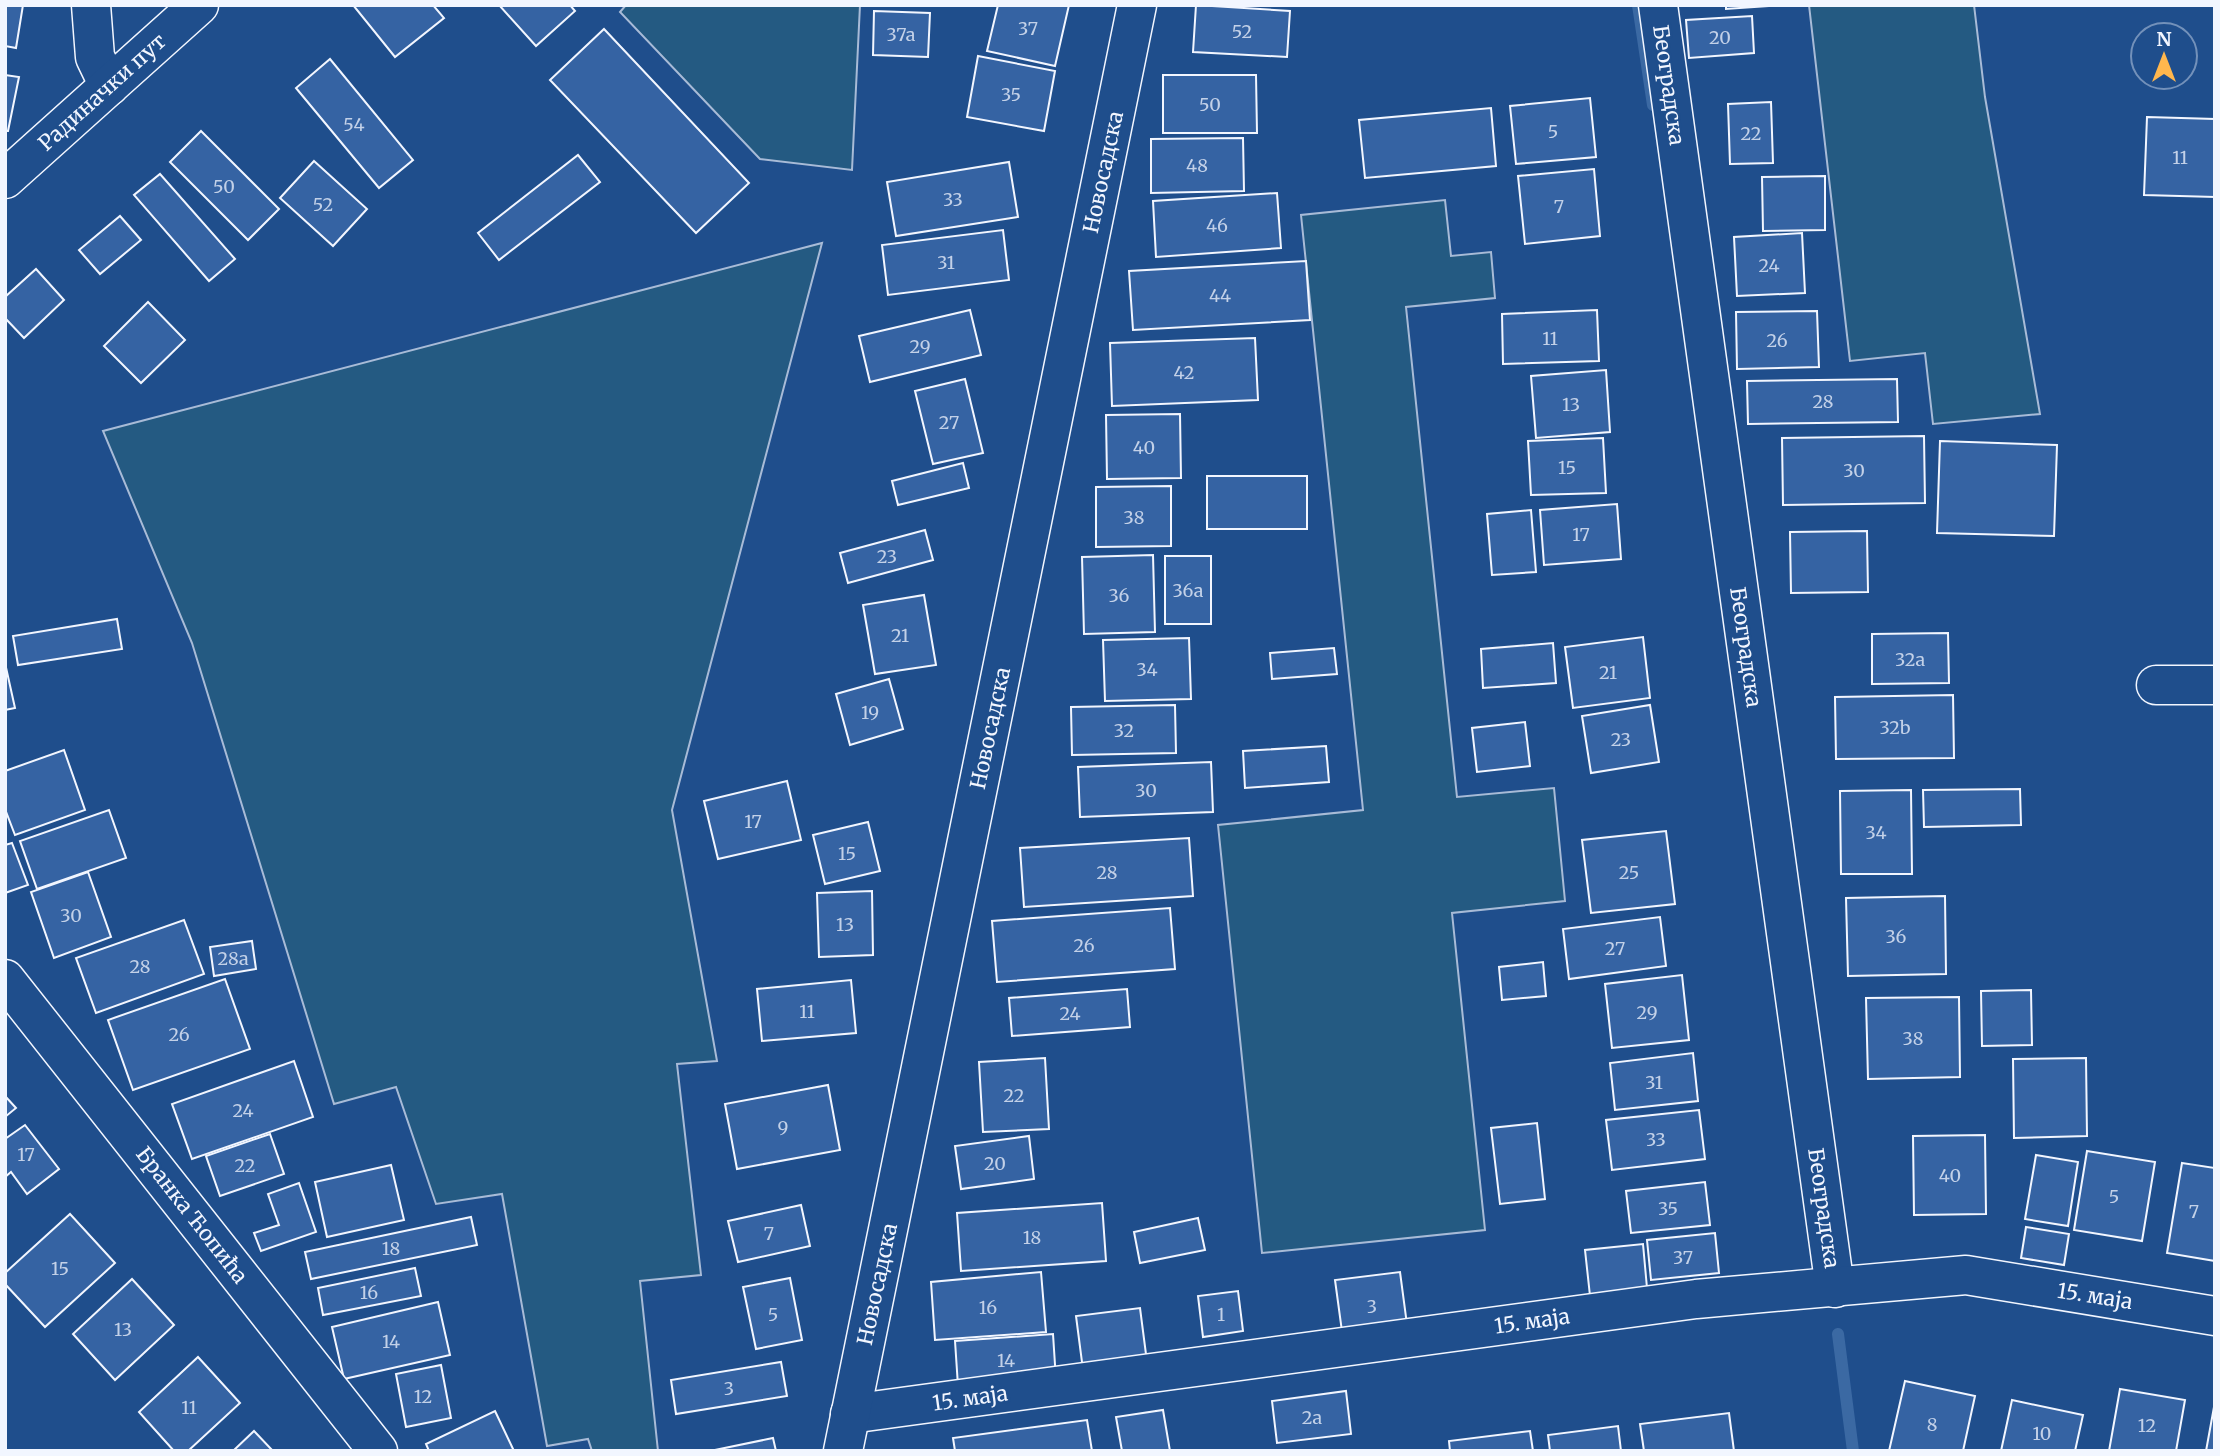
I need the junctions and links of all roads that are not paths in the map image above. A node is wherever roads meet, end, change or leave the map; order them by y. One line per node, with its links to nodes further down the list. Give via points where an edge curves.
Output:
1 (91, 5): 5 (street, via 95,57)
2 (199, 5): 5 (street, Радиначки пут)
3 (1137, 5): 12 (street, Новосадска)
4 (1658, 5): 10 (street, Београдска)
5 (109, 86): 6 (street, Радиначки пут)
6 (5, 179)
7 (2156, 685): 8 (street)
8 (2215, 685)
9 (5, 979): 13 (street, Бранка Ћопића)
10 (1835, 1288): 11 (street, 15. маја, via 1966,1275); 12 (street, 15. маја, via 1696,1299)
11 (2215, 1316)
12 (850, 1414): 14 (street, Новосадска)
13 (378, 1451)
14 (843, 1451)

